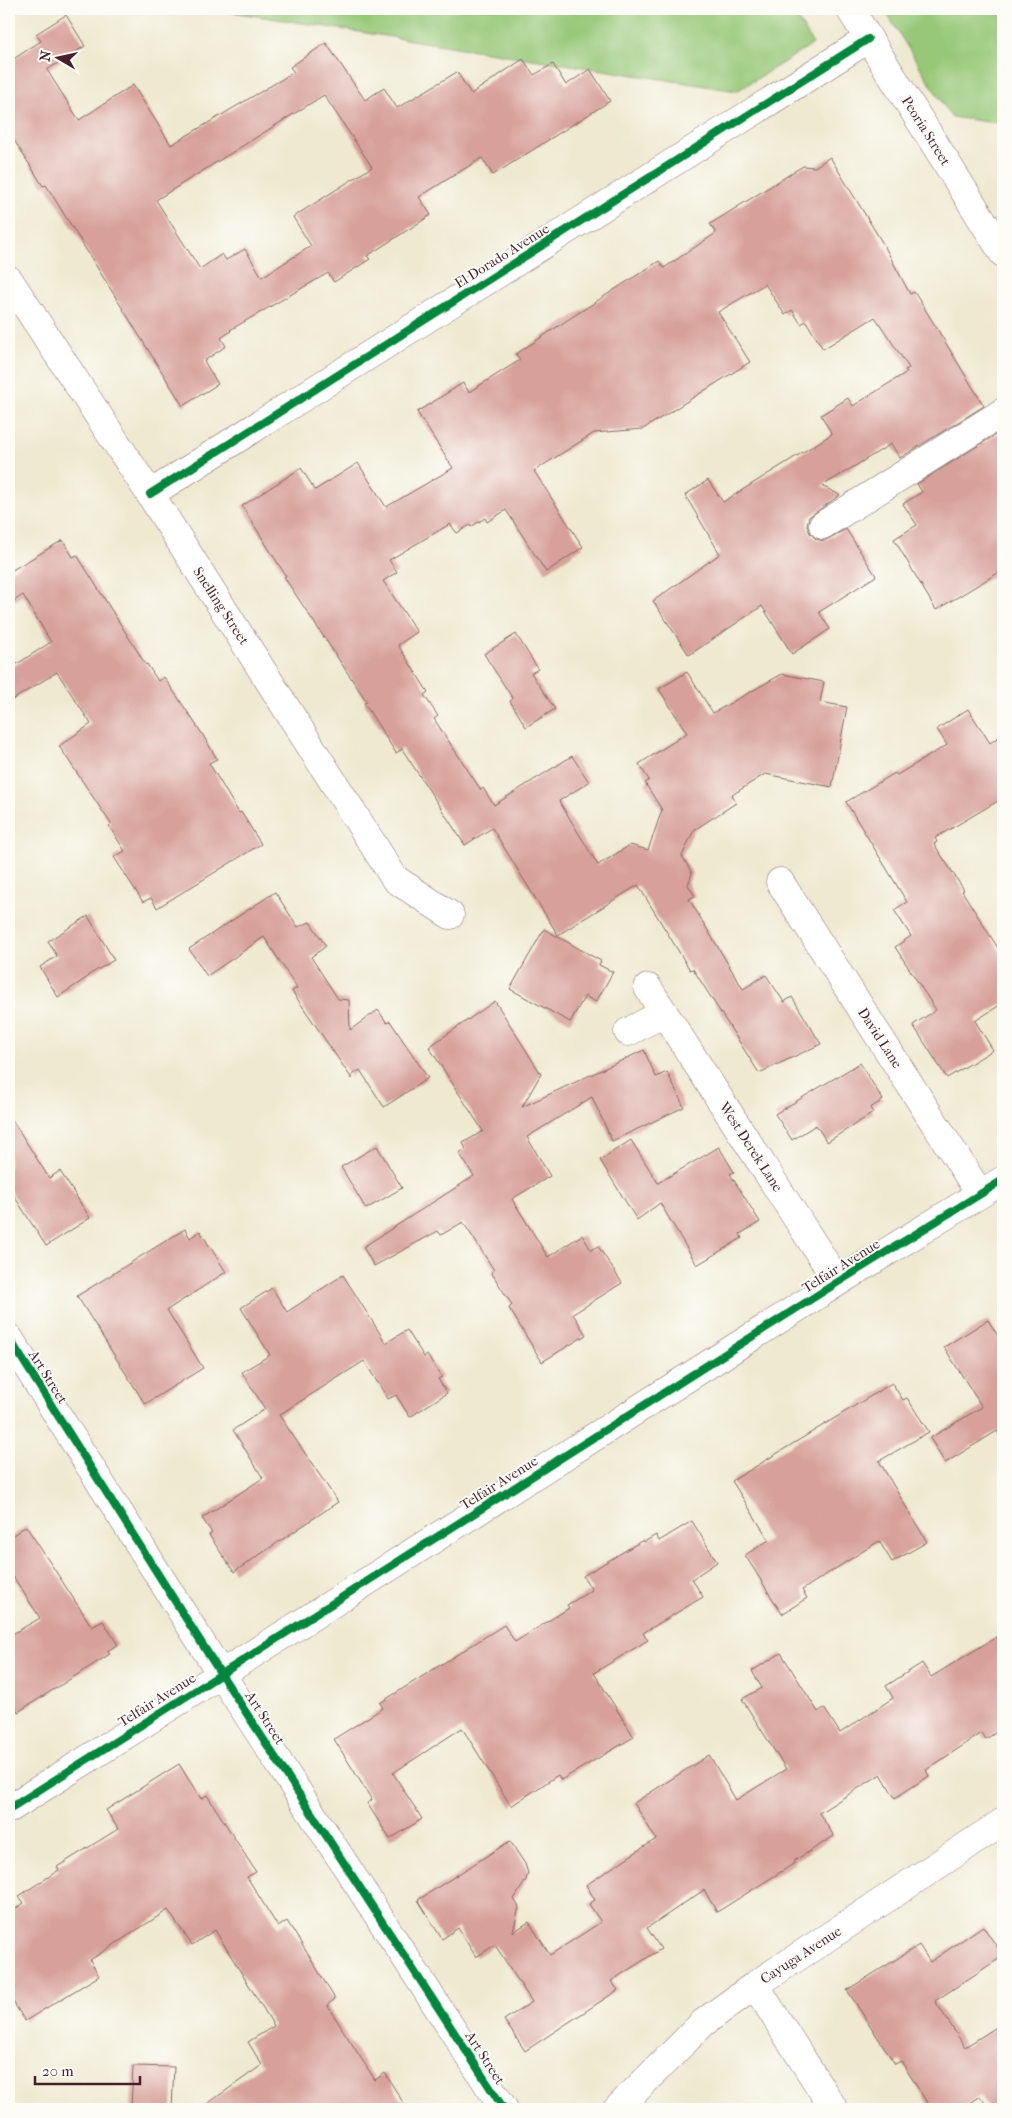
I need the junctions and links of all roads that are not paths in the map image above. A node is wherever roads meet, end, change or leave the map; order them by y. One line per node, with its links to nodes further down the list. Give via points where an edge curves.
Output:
1 (850, 9): 2 (street, Peoria Street)
2 (868, 39): 3 (street, Peoria Street); 6 (street, El Dorado Avenue)
3 (1003, 253)
4 (9, 280): 6 (street, Snelling Street)
5 (1003, 412): 7 (street)
6 (150, 494): 9 (street, Snelling Street, via 395,879)
7 (823, 526)
8 (780, 882): 14 (street, David Lane)
9 (450, 915)
10 (648, 988): 11 (street, West Derek Lane)
11 (664, 1012): 12 (street); 15 (street, West Derek Lane)
12 (628, 1032)
13 (1003, 1180): 14 (street, Telfair Avenue)
14 (980, 1194): 15 (street, Telfair Avenue)
15 (838, 1282): 17 (street, Telfair Avenue)
16 (9, 1338): 17 (street, Art Street)
17 (221, 1674): 18 (street, Telfair Avenue); 21 (street, Art Street)
18 (9, 1808)
19 (1003, 1822): 20 (street, Cayuga Avenue)
20 (755, 1985): 22 (street, Cayuga Avenue, via 704,2023); 23 (street)
21 (504, 2109)
22 (617, 2109)
23 (834, 2109)

